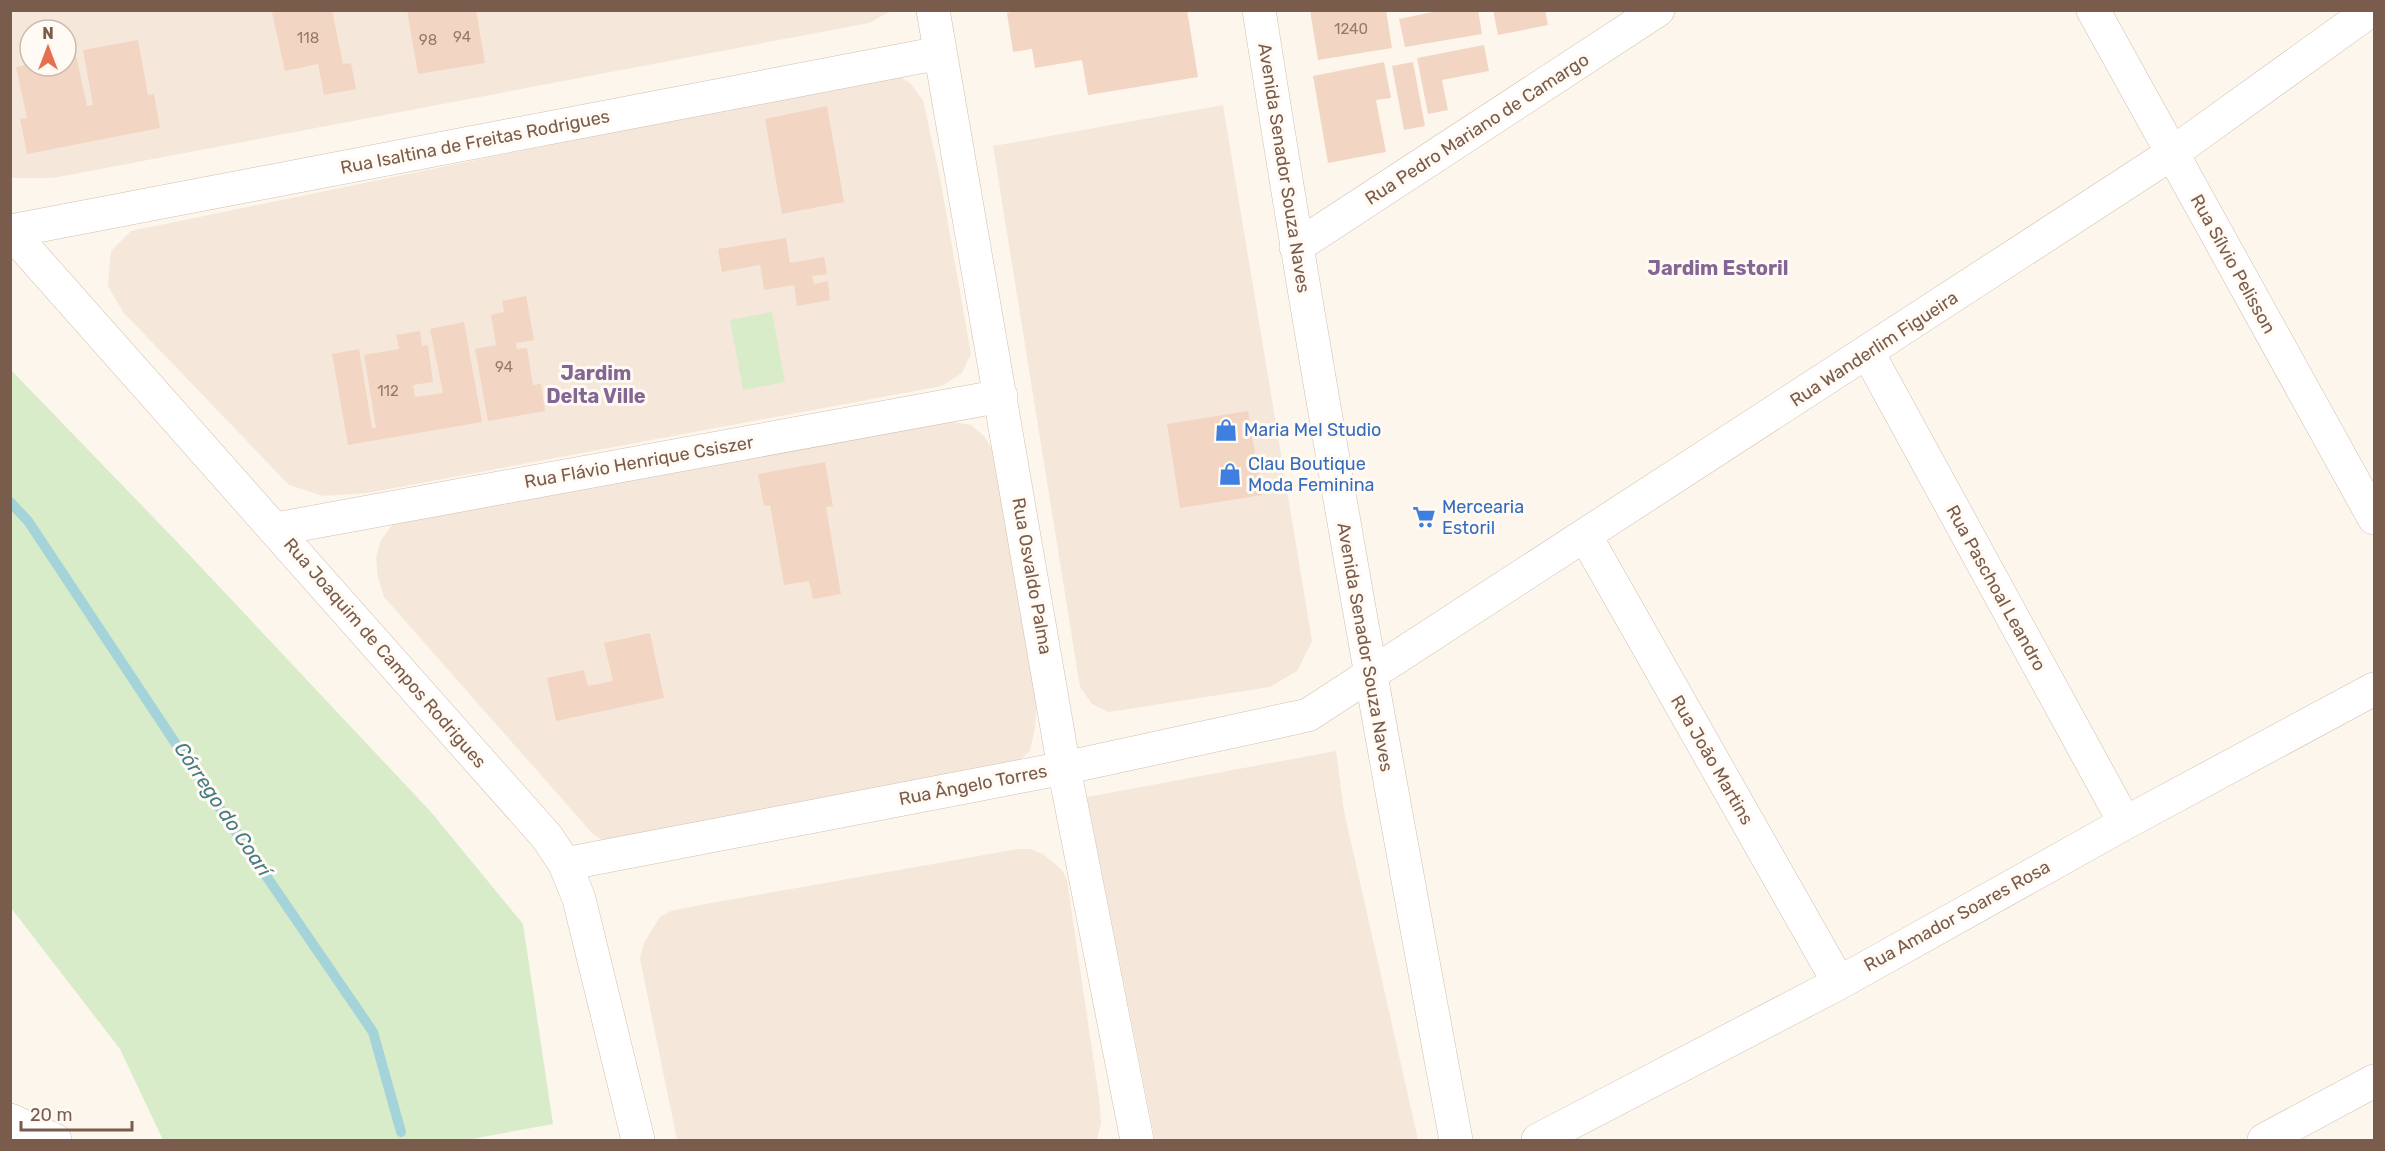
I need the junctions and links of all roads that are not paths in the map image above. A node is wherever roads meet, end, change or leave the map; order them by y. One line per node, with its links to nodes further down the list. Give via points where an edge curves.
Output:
1 (933, 10): 6 (street, Rua Osvaldo Palma)
2 (1259, 10): 9 (street, Avenida Senador Souza Naves)
3 (1658, 10): 9 (street, Rua Pedro Mariano de Camargo)
4 (2092, 10): 7 (street, Rua Sílvio Pelisson)
5 (2371, 10): 7 (street, Rua Wanderlim Figueira)
6 (940, 53): 8 (street, Rua Isaltina de Freitas Rodrigues); 11 (street, Rua Osvaldo Palma)
7 (2171, 154): 10 (street, Rua Wanderlim Figueira); 12 (street, Rua Sílvio Pelisson)
8 (11, 231): 13 (street, Rua Joaquim de Campos Rodrigues)
9 (1296, 247): 15 (street, Avenida Senador Souza Naves)
10 (1868, 353): 14 (street, Rua Wanderlim Figueira); 18 (street, Rua Paschoal Leandro)
11 (1001, 396): 13 (street, Rua Flávio Henrique Csiszer); 17 (street, Rua Osvaldo Palma)
12 (2374, 518)
13 (276, 529): 19 (street, Rua Joaquim de Campos Rodrigues, via 547,837)
14 (1586, 537): 15 (street, Rua Wanderlim Figueira); 20 (street, Rua João Martins)
15 (1370, 677): 17 (street, Rua Ângelo Torres, via 1308,715); 26 (street, Avenida Senador Souza Naves)
16 (2374, 689): 18 (street, Rua Amador Soares Rosa)
17 (1065, 768): 19 (street, Rua Ângelo Torres); 25 (street, Rua Osvaldo Palma)
18 (2125, 823): 20 (street, Rua Amador Soares Rosa)
19 (565, 864): 24 (street, Rua Joaquim de Campos Rodrigues, via 579,899)
20 (1839, 983): 27 (street, Rua Amador Soares Rosa)
21 (2374, 1081): 28 (street)
22 (10, 1120): 23 (street)
23 (55, 1140)
24 (638, 1140)
25 (1137, 1140)
26 (1456, 1140)
27 (1538, 1140)
28 (2264, 1140)

